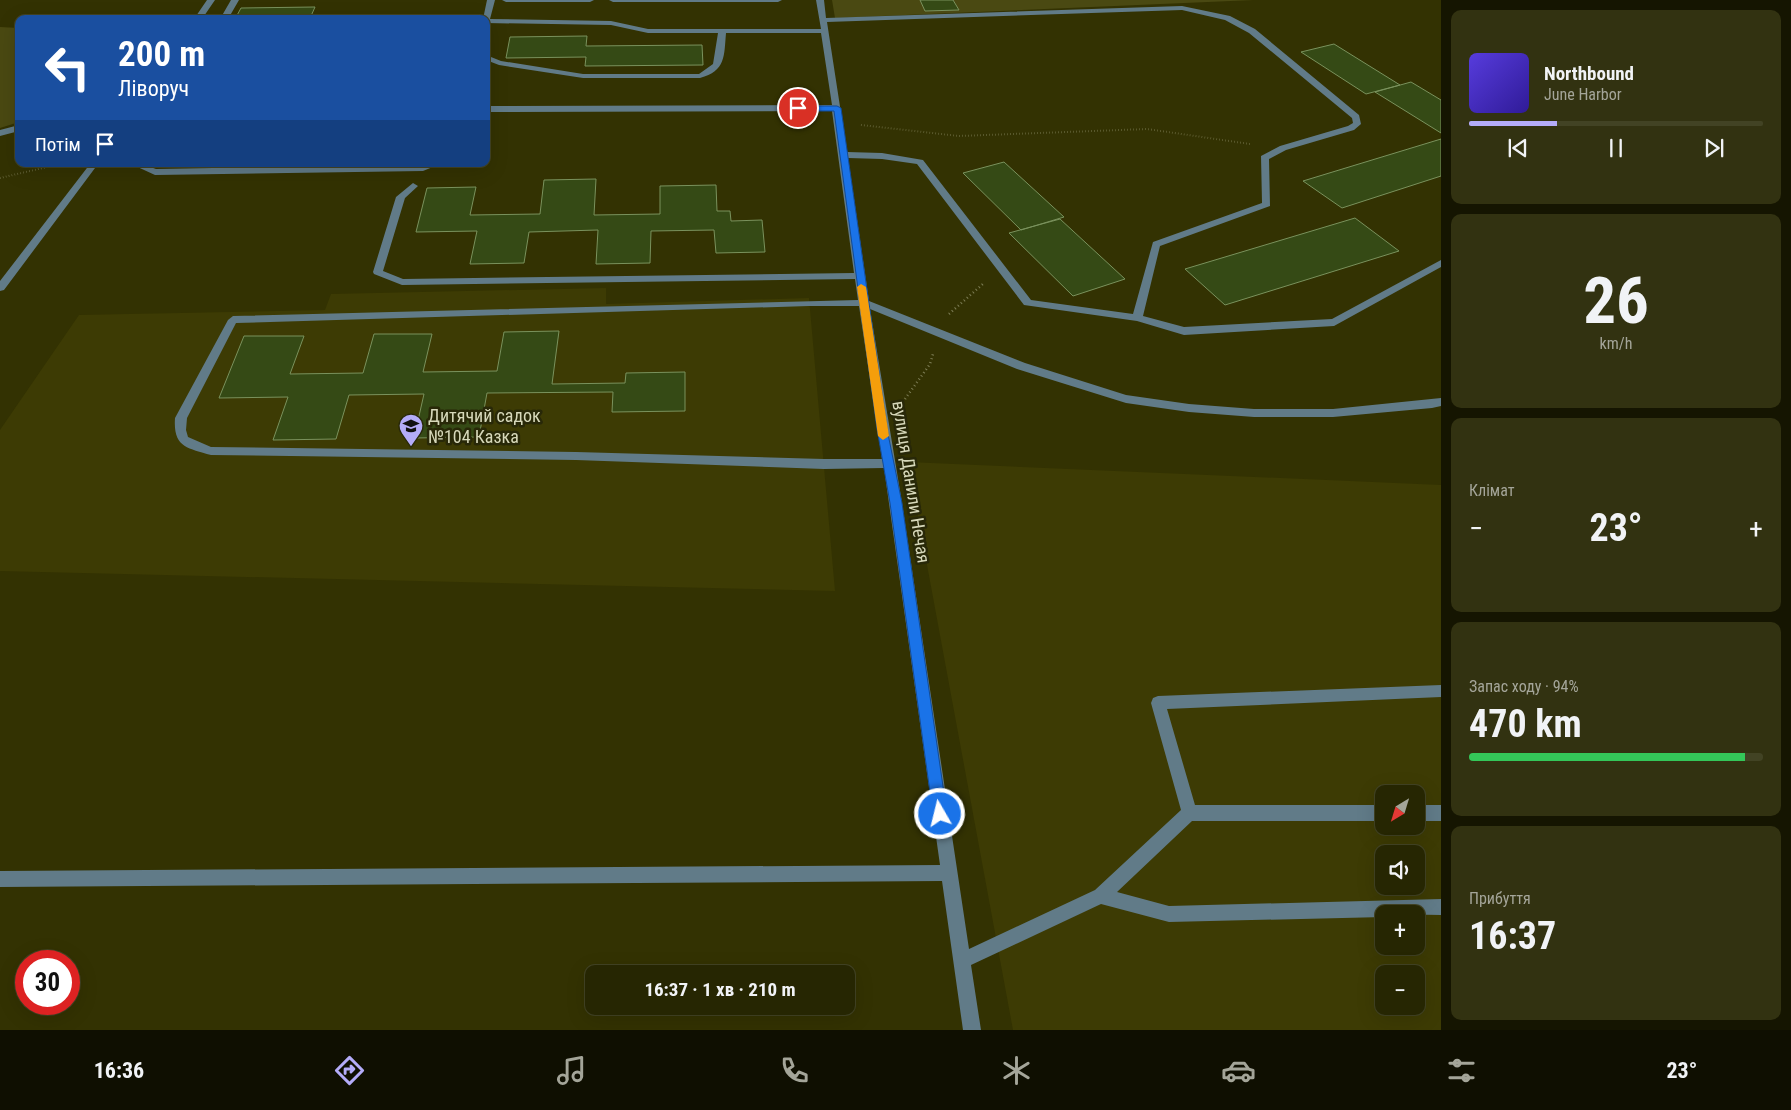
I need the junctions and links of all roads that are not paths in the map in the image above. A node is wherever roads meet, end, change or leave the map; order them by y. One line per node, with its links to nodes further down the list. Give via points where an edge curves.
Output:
1 (211, 0): 9 (street)
2 (235, 0): 10 (street)
3 (491, 0): 11 (street)
4 (506, 0): 5 (street)
5 (590, 0)
6 (613, 0): 7 (street)
7 (778, 0)
8 (820, 0): 13 (street, вулиця Данили Нечая)
9 (201, 15)
10 (226, 15)
11 (487, 15)
12 (490, 20): 14 (street, via 611,23 648,31)
13 (824, 25): 14 (street); 16 (street, вулиця Данили Нечая); 29 (street, via 1182,8 1207,12 1252,31 1356,117 1357,124 1352,128 1283,148 1264,158 1267,204 1156,244)
14 (722, 31): 15 (street, via 718,66 700,76 583,76)
15 (490, 59)
16 (837, 108): 17 (street); 20 (street, вулиця Данили Нечая)
17 (490, 109)
18 (15, 129): 19 (street)
19 (0, 134)
20 (844, 155): 26 (street, вулиця Данили Нечая); 29 (street, via 920,162 1028,303)
21 (92, 167): 27 (street)
22 (142, 167): 23 (street, via 155,172)
23 (426, 167)
24 (412, 186): 26 (street, via 401,197 378,272 402,282)
25 (1441, 262): 29 (street, via 1334,322 1184,331)
26 (860, 276): 28 (street, вулиця Данили Нечая)
27 (0, 288)
28 (864, 303): 30 (street, via 1021,366 1126,400 1254,413 1334,413); 31 (street, вулиця Данили Нечая); 31 (street, via 233,320 181,418 180,430 183,440 211,451)
29 (1137, 318)
30 (1441, 402)
31 (888, 463): 37 (street, вулиця Данили Нечая)
32 (1441, 691): 33 (street, via 1158,703)
33 (1188, 813): 34 (street); 39 (street)
34 (1375, 813)
35 (1425, 813): 36 (street)
36 (1441, 813)
37 (948, 873): 38 (street); 41 (street, вулиця Данили Нечая)
38 (0, 879)
39 (1101, 896): 40 (street, via 1169,914); 41 (street)
40 (1441, 907)
41 (963, 960): 42 (street, вулиця Данили Нечая)
42 (972, 1030)

